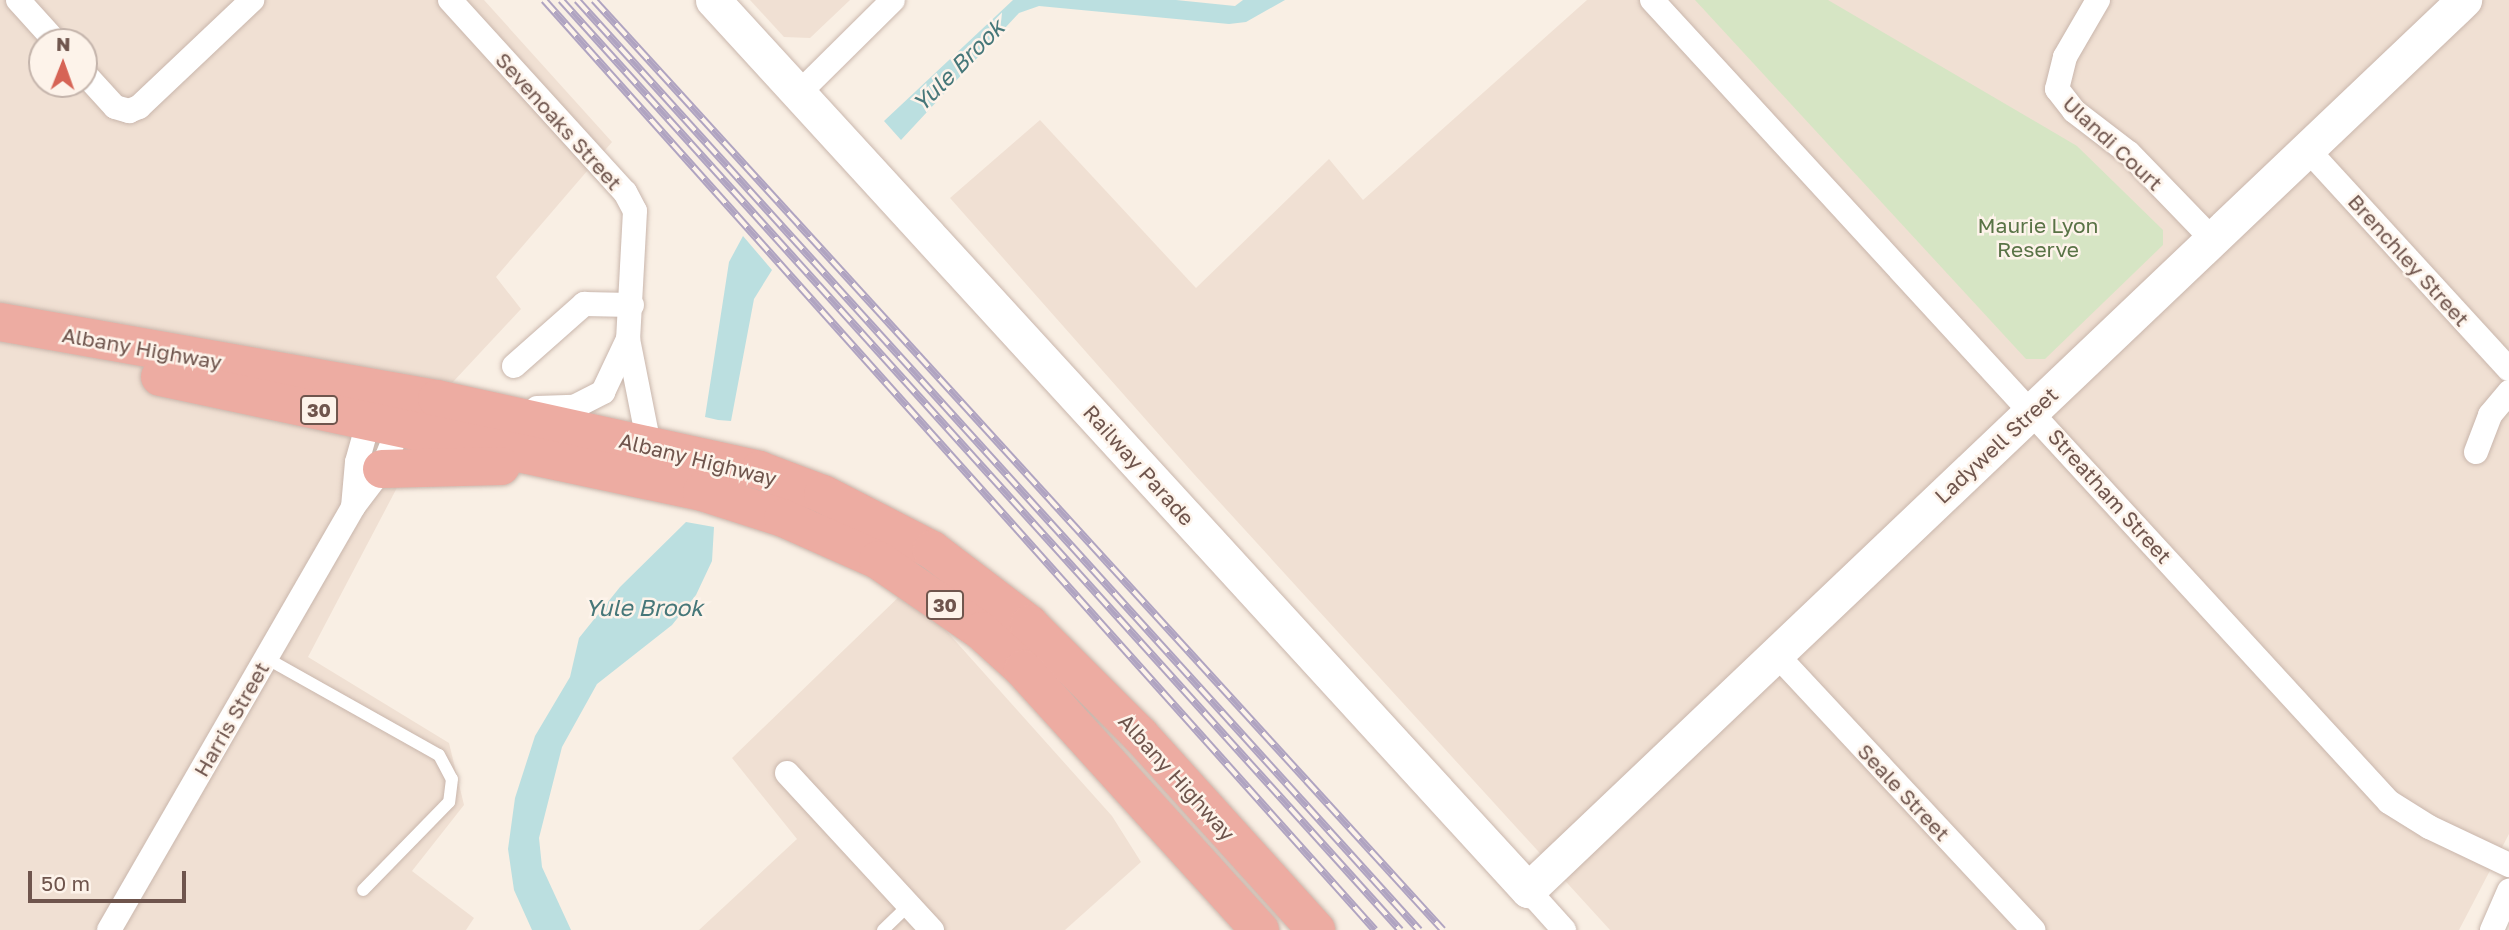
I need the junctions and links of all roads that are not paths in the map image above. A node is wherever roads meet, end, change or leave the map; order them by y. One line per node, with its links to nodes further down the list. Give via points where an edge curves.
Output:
1 (18, 0): 9 (street)
2 (252, 0): 10 (street, via 139,107 129,111 115,107)
3 (450, 0): 14 (street, Sevenoaks Street, via 625,192 635,211)
4 (713, 0): 11 (street, Railway Parade)
5 (893, 0): 11 (street)
6 (1652, 0): 22 (street, Streatham Street)
7 (2465, 0): 12 (street, Ladywell Street)
8 (2087, 3): 13 (street, Ulandi Court, via 2058,72 2057,89 2063,100 2129,153)
9 (43, 28)
10 (98, 88)
11 (799, 93): 32 (street, Railway Parade)
12 (2308, 150): 13 (street, Ladywell Street); 19 (street, Brenchley Street)
13 (2211, 238): 22 (street, Ladywell Street)
14 (632, 305): 16 (street, Sevenoaks Street); 18 (street, via 584,304)
15 (0, 322): 21 (highway, Albany Highway / 30)
16 (628, 339): 21 (street, Sevenoaks Street, via 603,392 574,407); 24 (street, Sevenoaks Street)
17 (0, 344): 21 (highway, Albany Highway / 30)
18 (514, 366)
19 (2509, 369)
20 (2509, 393): 23 (street, via 2490,415)
21 (399, 406): 24 (highway, Albany Highway / 30); 25 (street, Harris Street); 26 (street, Harris Street, via 357,462)
22 (2032, 411): 27 (street, Ladywell Street); 30 (street, Streatham Street, via 2389,802 2429,827)
23 (2476, 452)
24 (644, 461): 25 (highway, via 598,481 534,467); 38 (highway, Albany Highway / 30, via 878,560 948,606 1023,669); 39 (highway, Albany Highway / 30, via 759,470 891,525 965,573 1029,624 1084,677)
25 (382, 468): 26 (street, Harris Street)
26 (353, 507): 28 (street, Harris Street)
27 (1775, 653): 32 (street, Ladywell Street); 41 (street, Seale Street)
28 (266, 658): 31 (lane, via 439,755 452,779 449,802); 35 (street, Harris Street)
29 (787, 773): 34 (street)
30 (2509, 865)
31 (363, 890)
32 (1528, 890): 40 (street, Railway Parade)
33 (2509, 891): 42 (street)
34 (909, 905): 36 (lane); 37 (street)
35 (109, 930)
36 (883, 930)
37 (932, 930)
38 (1260, 930)
39 (1317, 930)
40 (1564, 930)
41 (2033, 930)
42 (2492, 930)

